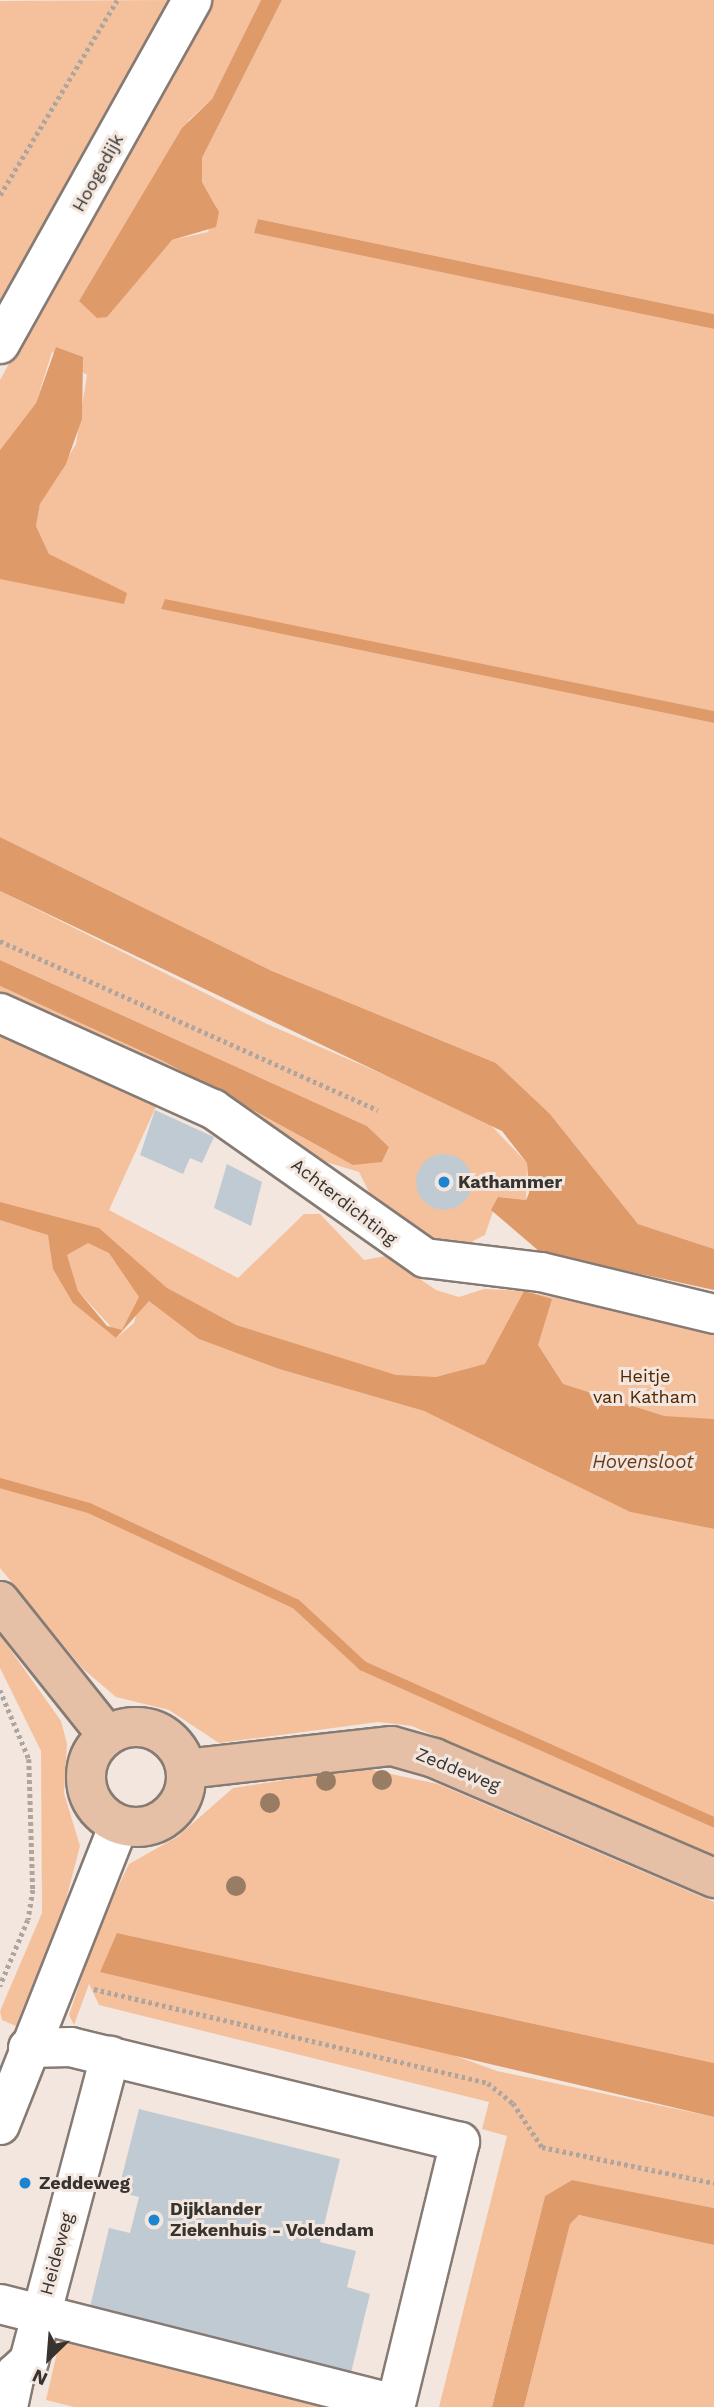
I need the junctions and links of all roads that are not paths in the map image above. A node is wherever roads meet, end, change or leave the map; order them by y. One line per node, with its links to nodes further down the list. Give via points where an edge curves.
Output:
1 (192, 0): 2 (street, Hoogedijk)
2 (0, 344)
3 (0, 1013): 4 (street, Achterdichting, via 213,1109 425,1258 541,1272)
4 (714, 1314)
5 (0, 1601): 6 (main road)
6 (107, 1735): 7 (main road, via 140,1726 163,1734); 8 (main road, via 92,1752 85,1775 97,1809)
7 (186, 1769): 8 (main road, via 182,1798 162,1821); 9 (main road, Zeddeweg, via 393,1746 434,1758)
8 (119, 1825): 10 (street)
9 (714, 1878)
10 (28, 2048): 11 (street, via 71,2047); 12 (street)
11 (110, 2056): 14 (street, Heideweg); 14 (street, via 460,2142 397,2404)
12 (0, 2125)
13 (0, 2304): 14 (street)
14 (41, 2314): 15 (street, Heideweg)
15 (8, 2407)

